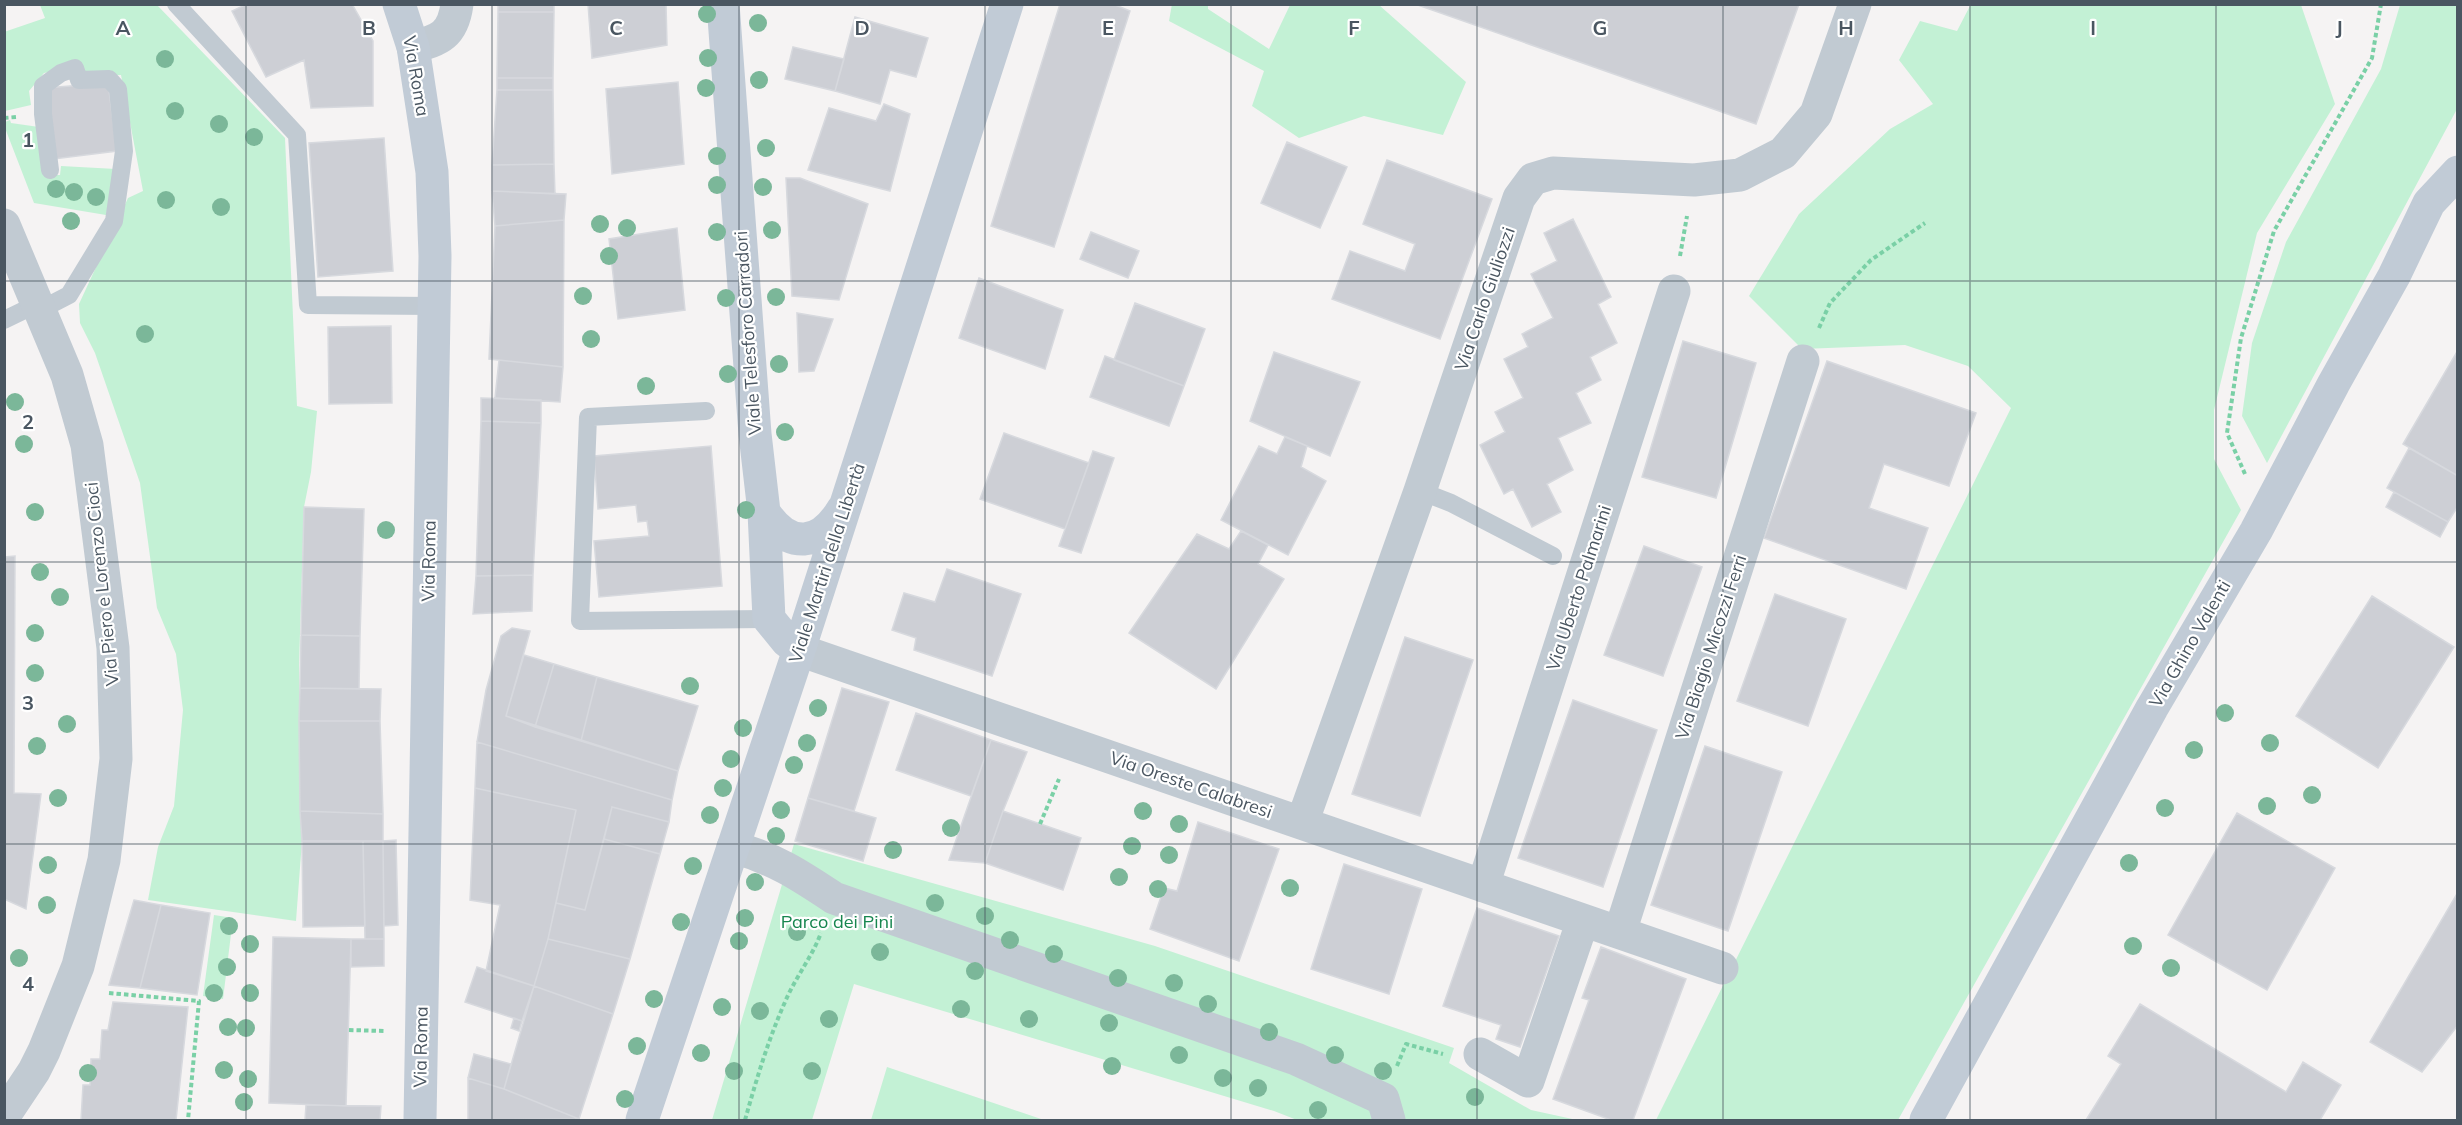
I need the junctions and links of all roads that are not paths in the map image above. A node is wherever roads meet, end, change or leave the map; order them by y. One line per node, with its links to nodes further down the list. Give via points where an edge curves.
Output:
1 (176, 4): 12 (lane, via 297,135 308,305)
2 (399, 4): 7 (main road, Via Roma)
3 (457, 4): 7 (street, via 455,22 438,40)
4 (723, 4): 19 (main road, Viale Telesforo Carradori)
5 (1007, 4): 18 (main road, Viale Martiri della Libertà)
6 (1855, 4): 17 (street, Via Carlo Giuliozzi, via 1816,114 1783,153 1740,175 1694,180 1553,173 1533,180 1519,198)
7 (413, 46): 12 (main road, Via Roma, via 432,172)
8 (50, 170): 13 (lane, via 43,86 75,68 79,80 109,79 118,89 124,151 114,221 69,295)
9 (2457, 172): 34 (main road, Via Ghino Valenti, via 2429,203 2394,276 2273,499 2152,708)
10 (4, 225): 13 (street, Via Piero e Lorenzo Cioci)
11 (1674, 291): 25 (street, Via Uberto Palmarini)
12 (434, 306): 31 (main road, Via Roma)
13 (39, 307): 14 (lane); 30 (street, Via Piero e Lorenzo Cioci, via 67,375 87,445 113,648 116,759 104,860 78,966 39,1061)
14 (4, 320)
15 (1803, 361): 27 (street, Via Biagio Micozzi Ferri)
16 (706, 411): 21 (lane, via 588,417 580,621)
17 (1420, 491): 20 (lane); 23 (street, Via Carlo Giuliozzi)
18 (845, 507): 19 (main road, via 834,524 807,539 784,535); 22 (main road, Viale Martiri della Libertà)
19 (764, 513): 21 (main road, Viale Telesforo Carradori)
20 (1553, 556)
21 (769, 619): 22 (main road)
22 (799, 650): 23 (street, Via Oreste Calabresi); 24 (main road, Viale Martiri della Libertà)
23 (1302, 823): 25 (street, Via Oreste Calabresi)
24 (733, 847): 32 (main road, Viale Martiri della Libertà); 33 (street, via 787,867 834,898 1296,1059 1383,1100)
25 (1483, 886): 26 (street, Via Oreste Calabresi)
26 (1582, 920): 27 (street, Via Oreste Calabresi); 29 (street, via 1528,1081)
27 (1620, 932): 28 (street, Via Oreste Calabresi)
28 (1722, 968)
29 (1480, 1054)
30 (4, 1116)
31 (420, 1120)
32 (642, 1120)
33 (1389, 1120)
34 (1926, 1120)

